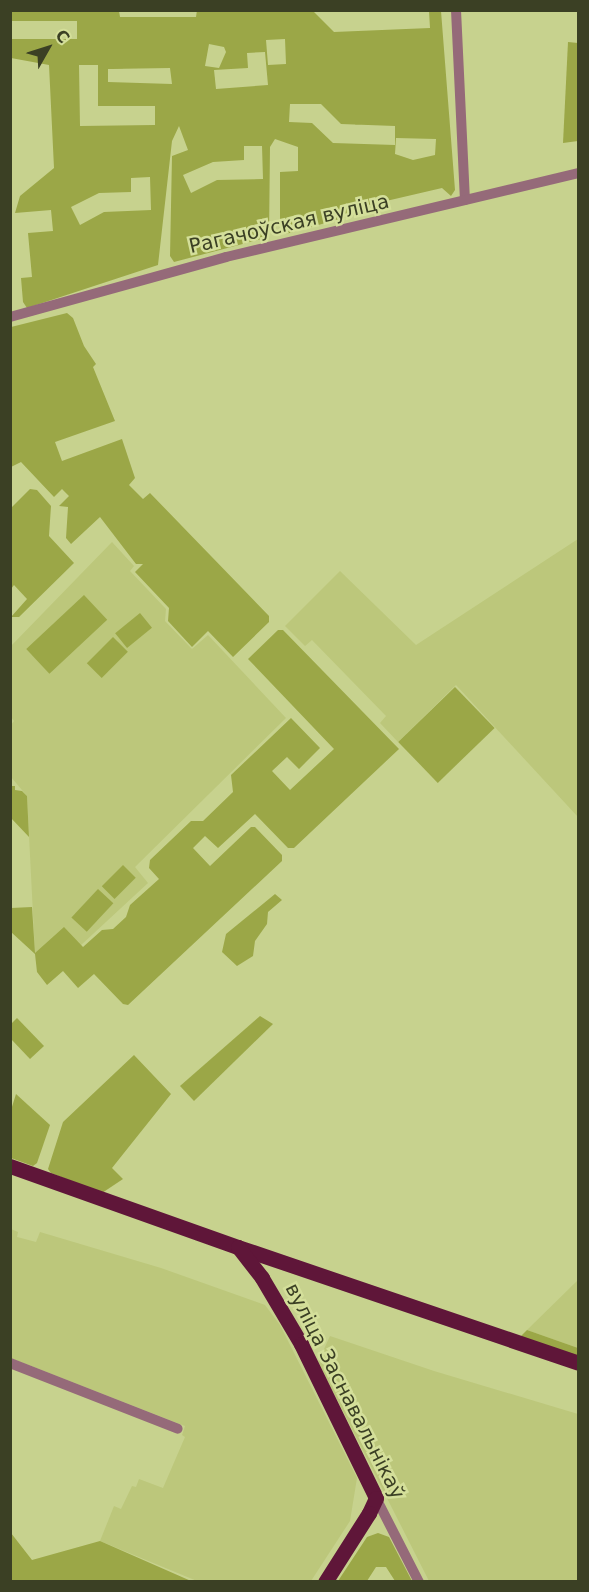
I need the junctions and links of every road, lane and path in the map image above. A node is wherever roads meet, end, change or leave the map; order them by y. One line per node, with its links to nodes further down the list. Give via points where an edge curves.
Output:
1 (456, 10): 3 (street)
2 (579, 173): 3 (street, Рагачоўская вуліца)
3 (465, 200): 4 (street, Рагачоўская вуліца, via 236,254)
4 (10, 317)
5 (10, 1166): 6 (main road)
6 (238, 1248): 8 (main road); 10 (main road, вуліца Заснавальнікаў, via 262,1278 296,1336)
7 (10, 1363): 9 (street)
8 (579, 1363)
9 (178, 1429)
10 (376, 1498): 11 (main road); 12 (street, вуліца Заснавальнікаў)
11 (325, 1581)
12 (419, 1581)

